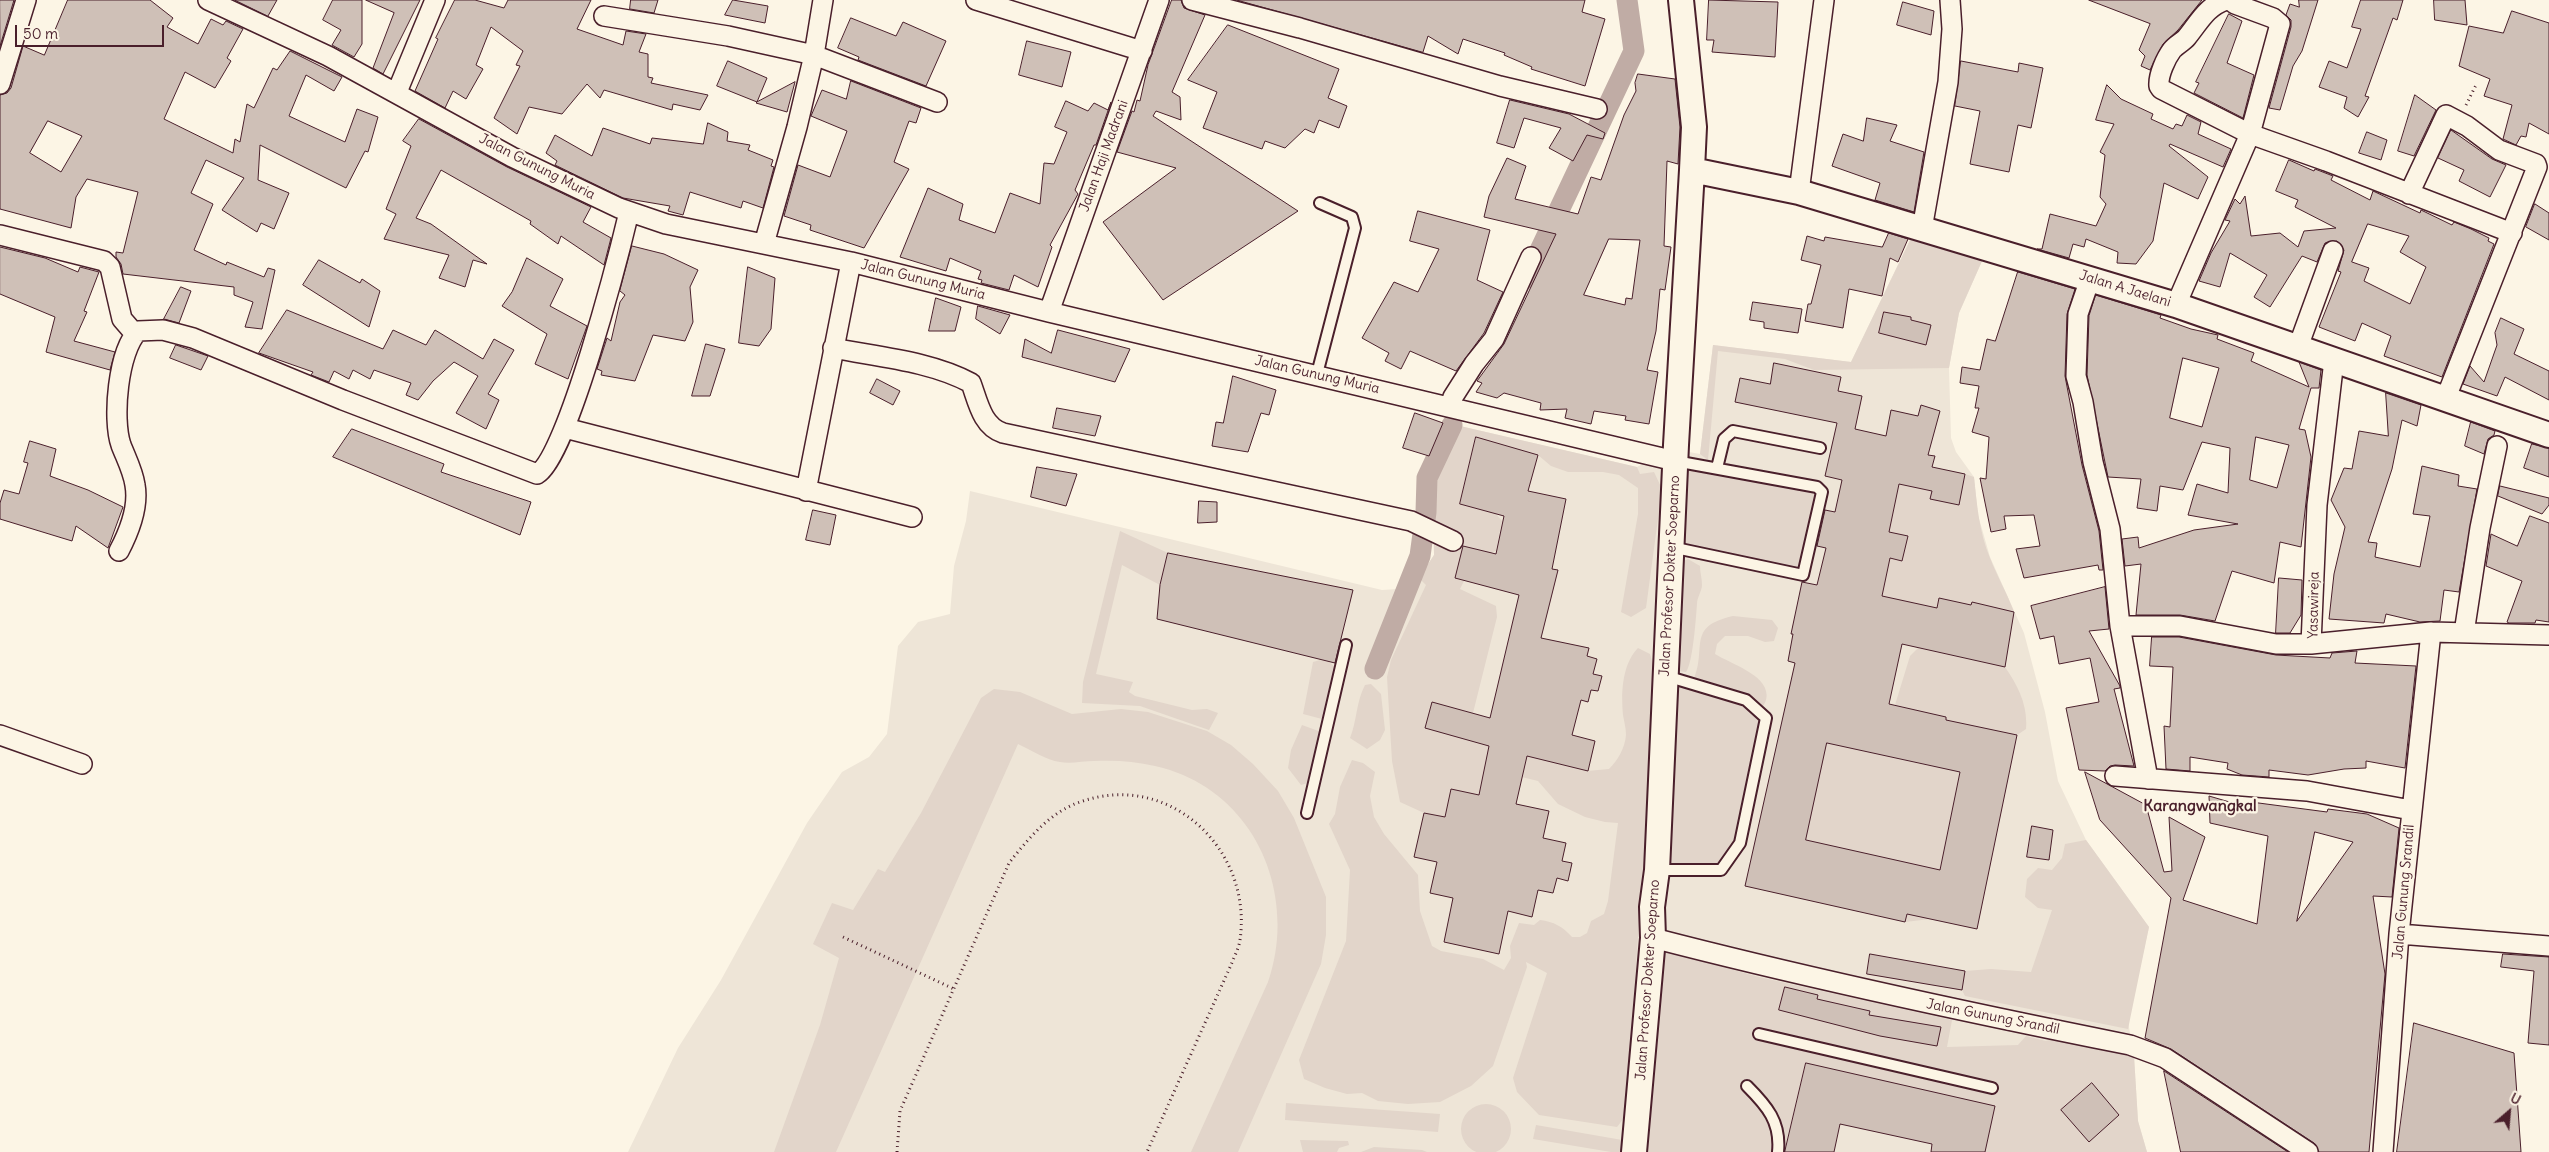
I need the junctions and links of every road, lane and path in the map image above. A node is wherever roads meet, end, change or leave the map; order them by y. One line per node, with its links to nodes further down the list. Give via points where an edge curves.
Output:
1 (26, 0): 15 (street)
2 (208, 0): 16 (street, Jalan Gunung Muria, via 286,35)
3 (435, 0): 16 (street)
4 (824, 0): 14 (street)
5 (976, 0): 13 (street)
6 (1159, 0): 13 (street, Jalan Haji Madrani)
7 (1192, 0): 18 (street, via 1500,86)
8 (1681, 0): 21 (street, Jalan Profesor Dokter Soeparno, via 1694,127)
9 (1824, 0): 22 (street)
10 (1950, 0): 26 (street, via 1952,29 1948,82)
11 (2228, 0): 19 (street, via 2273,18 2280,24); 19 (street, via 2204,12 2186,39 2174,48 2158,86)
12 (604, 16): 14 (street, via 728,36)
13 (1142, 51): 35 (street, Jalan Haji Madrani)
14 (814, 55): 17 (street); 29 (street)
15 (0, 84)
16 (397, 92): 25 (street, Jalan Gunung Muria, via 512,157)
17 (937, 102)
18 (1597, 109)
19 (2250, 134): 23 (street, via 2326,160); 34 (street)
20 (2542, 169): 23 (street, via 2499,150 2468,126 2446,115); 27 (street)
21 (1692, 170): 22 (street, Jalan A Jaelani); 47 (street, Jalan Profesor Dokter Soeparno)
22 (1799, 192): 26 (street, Jalan A Jaelani)
23 (2409, 194): 27 (street)
24 (1320, 203): 40 (lane, via 1352,217 1355,228)
25 (629, 212): 29 (street, Jalan Gunung Muria, via 666,224); 43 (street, via 608,295)
26 (1922, 229): 33 (street, Jalan A Jaelani)
27 (2512, 233): 41 (street)
28 (0, 235): 36 (street, via 104,261 110,267 122,319)
29 (764, 244): 32 (street, Jalan Gunung Muria)
30 (2333, 251): 37 (street)
31 (1531, 257): 42 (street, via 1494,339 1474,364)
32 (851, 262): 35 (street, Jalan Gunung Muria); 38 (street)
33 (2090, 279): 34 (street, Jalan A Jaelani); 54 (street, via 2078,314 2076,376 2110,529)
34 (2176, 305): 37 (street, Jalan A Jaelani)
35 (1049, 312): 40 (street, Jalan Gunung Muria)
36 (135, 334): 43 (street, via 138,331 163,330 193,338 534,474 540,473 550,462); 53 (street, via 127,351 116,404 121,444 136,485 136,501)
37 (2298, 347): 39 (street, Jalan A Jaelani)
38 (833, 348): 49 (street); 51 (street, via 957,376 971,383 985,418 994,430 1003,433 1411,521)
39 (2334, 360): 41 (street, Jalan A Jaelani); 58 (street, Yasawireja, via 2317,505)
40 (1317, 374): 42 (street, Jalan Gunung Muria)
41 (2445, 400): 44 (street, Jalan A Jaelani)
42 (1450, 407): 47 (street, Jalan Gunung Muria)
43 (565, 428): 49 (street)
44 (2549, 435)
45 (2498, 446): 56 (street, via 2480,528)
46 (1820, 448): 48 (lane, via 1733,431 1724,439)
47 (1675, 461): 48 (lane); 52 (street, Jalan Profesor Dokter Soeparno)
48 (1717, 468): 52 (lane, via 1821,489 1804,573 1800,575)
49 (806, 491): 50 (street)
50 (912, 517)
51 (1453, 541)
52 (1671, 547): 60 (street, Jalan Profesor Dokter Soeparno)
53 (119, 551)
54 (2120, 626): 58 (street, via 2180,626 2276,644); 64 (street)
55 (2431, 632): 56 (street, Yasawireja); 58 (street, Yasawireja); 65 (street, Jalan Gunung Srandil)
56 (2464, 633): 57 (street, Yasawireja)
57 (2549, 635)
58 (2311, 644)
59 (1346, 645): 66 (lane)
60 (1666, 676): 67 (street, Jalan Profesor Dokter Soeparno); 67 (lane, via 1746,700 1766,718 1740,843 1722,870)
61 (0, 735): 62 (street)
62 (82, 764)
63 (2115, 776): 64 (street)
64 (2148, 779): 65 (street, via 2307,791)
65 (2411, 810): 68 (street, Jalan Gunung Srandil)
66 (1307, 813)
67 (1657, 870): 70 (street, Jalan Profesor Dokter Soeparno, via 1652,907)
68 (2399, 934): 71 (street); 81 (street, Jalan Gunung Srandil)
69 (843, 937): 72 (path)
70 (1653, 938): 78 (street, Jalan Profesor Dokter Soeparno); 80 (street, Jalan Gunung Srandil, via 1899,998 2130,1045 2165,1058)
71 (2549, 946)
72 (954, 989): 76 (path, via 900,1112); 77 (path, via 1009,863 1028,838 1051,817 1079,802 1113,794 1142,796 1167,805 1199,824 1219,846 1235,878 1242,911 1240,942)
73 (1759, 1034): 75 (lane)
74 (1747, 1086): 79 (lane, via 1776,1121)
75 (1992, 1088)
76 (898, 1152)
77 (1147, 1152)
78 (1637, 1152)
79 (1778, 1152)
80 (2308, 1152)
81 (2383, 1152)

